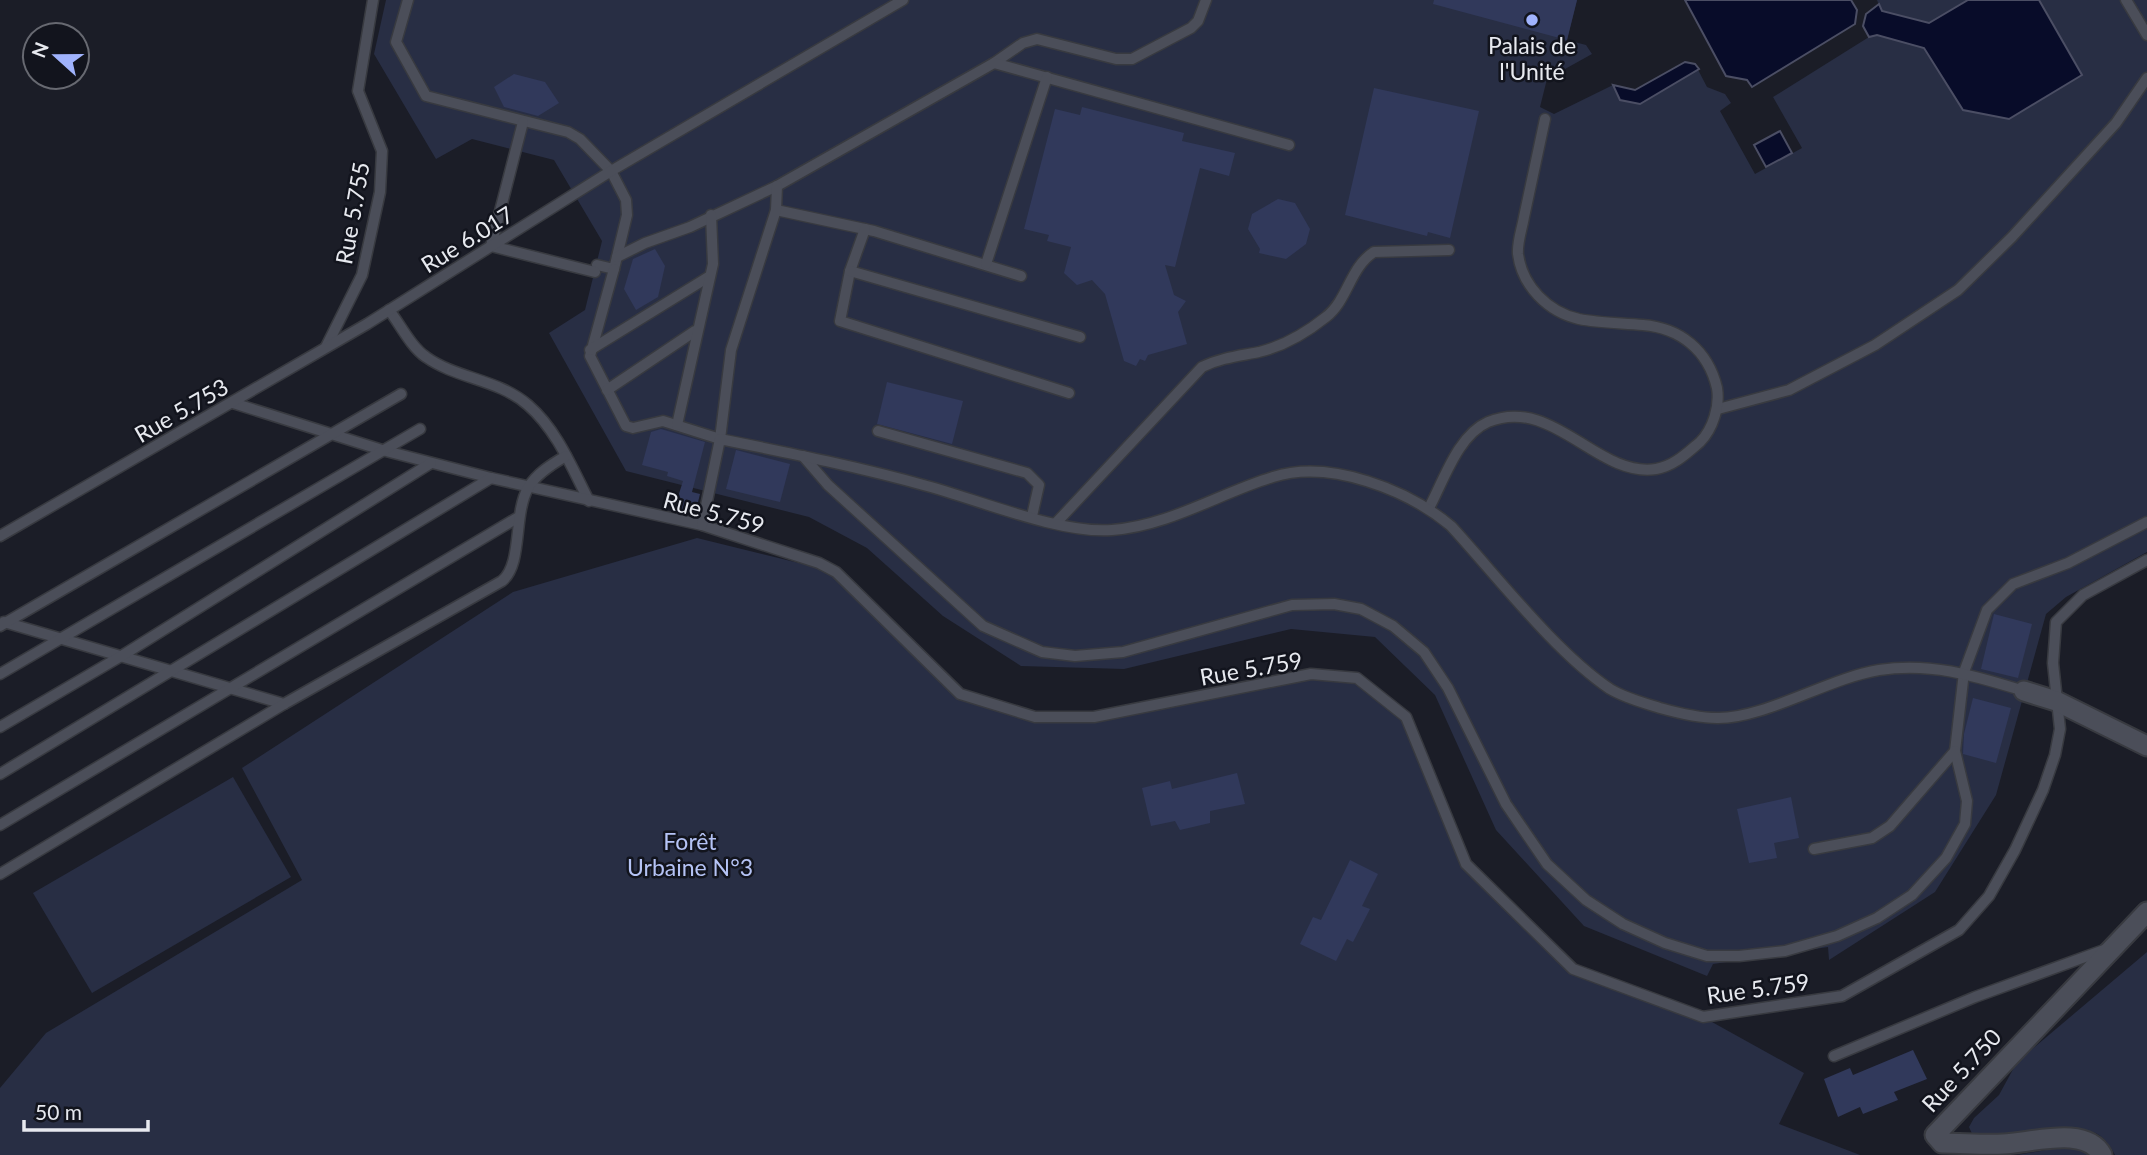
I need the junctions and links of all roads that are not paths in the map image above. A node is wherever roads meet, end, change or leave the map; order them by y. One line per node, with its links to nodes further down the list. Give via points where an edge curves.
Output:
1 (373, 0): 29 (lane, Rue 5.755, via 358,91 382,151 380,192 362,275)
2 (408, 0): 11 (lane, via 396,42 426,96)
3 (903, 0): 13 (lane, Rue 6.017)
4 (1206, 0): 7 (lane, via 1191,28 1132,59 1037,39)
5 (2126, 0): 6 (lane)
6 (2147, 35)
7 (994, 63): 8 (lane); 14 (lane)
8 (1046, 77): 12 (lane); 21 (lane)
9 (2147, 78): 35 (lane, via 2116,122 1958,290 1875,345 1790,390)
10 (1545, 119): 35 (lane, via 1517,250 1528,285 1543,301 1579,319 1659,326 1683,335 1709,367)
11 (523, 122): 13 (lane, via 574,134); 18 (lane)
12 (1289, 145)
13 (611, 171): 18 (lane, Rue 6.017); 20 (lane, via 627,207)
14 (777, 186): 15 (lane); 16 (lane)
15 (776, 210): 17 (lane); 40 (lane, via 731,350)
16 (711, 215): 20 (lane); 24 (lane, via 714,247)
17 (865, 229): 21 (lane); 23 (lane)
18 (491, 246): 22 (lane, via 596,269); 26 (lane, Rue 6.017)
19 (1449, 250): 52 (lane, via 1374,253 1359,267 1329,315 1298,337 1202,367)
20 (617, 257): 22 (lane)
21 (986, 264): 25 (lane)
22 (614, 268): 30 (lane)
23 (850, 271): 28 (lane); 32 (lane, via 839,316 845,324)
24 (710, 276): 27 (lane); 30 (lane)
25 (1021, 276)
26 (384, 313): 29 (lane, Rue 5.753); 42 (lane, via 424,356 490,382 529,405)
27 (695, 331): 31 (lane); 36 (lane)
28 (1080, 337)
29 (326, 347): 34 (lane, Rue 5.753)
30 (590, 350): 31 (lane, via 591,362)
31 (607, 390): 36 (lane, via 630,428 654,421)
32 (1069, 393)
33 (401, 394): 39 (lane)
34 (233, 403): 39 (lane, Rue 5.759); 54 (lane, Rue 5.753)
35 (1718, 409): 48 (lane, via 1704,438 1681,459 1657,469 1620,464 1532,418 1508,416 1489,422 1466,440)
36 (677, 425): 40 (lane)
37 (420, 429): 41 (lane)
38 (878, 431): 49 (lane, via 1027,473 1039,485)
39 (331, 434): 41 (lane, Rue 5.759); 56 (lane)
40 (720, 439): 43 (lane); 53 (lane)
41 (382, 450): 44 (lane, Rue 5.759); 57 (lane)
42 (566, 456): 46 (lane); 47 (lane)
43 (803, 456): 49 (lane); 68 (lane, via 828,485 984,626 1042,652 1075,656 1123,652 1292,606 1334,604 1361,609 1393,626 1423,652 1448,688 1506,804 1547,864 1586,900 1623,924 1707,956 1785,951 1838,936 1912,895 1946,858 1965,824 1967,801)
44 (431, 463): 45 (lane, Rue 5.759); 58 (lane)
45 (491, 478): 46 (lane, Rue 5.759); 59 (lane)
46 (528, 487): 47 (lane, Rue 5.759); 50 (lane)
47 (589, 501): 53 (lane, Rue 5.759)
48 (1430, 508): 52 (lane, via 1351,478 1313,472 1276,476 1139,526 1111,530); 60 (lane, via 1584,670 1613,691 1644,703 1718,719 1747,714 1877,670 1928,666)
49 (1032, 516): 52 (lane)
50 (517, 518): 62 (lane); 65 (lane, via 513,567 502,582)
51 (2147, 522): 60 (lane, via 2067,564 2013,584 1987,610)
52 (1056, 523)
53 (702, 525): 64 (lane, Rue 5.759, via 836,572 960,694 1035,718 1094,718 1311,674 1357,678 1406,717 1466,864 1573,970 1703,1017 1842,996 1959,930 1989,896 2043,790 2060,729)
54 (0, 536)
55 (2147, 560): 64 (lane, via 2083,595 2056,622)
56 (2, 623): 57 (lane)
57 (62, 637): 58 (lane); 61 (lane)
58 (123, 655): 59 (lane); 66 (lane)
59 (176, 671): 62 (lane); 69 (lane)
60 (1964, 673): 63 (lane); 68 (lane)
61 (0, 674)
62 (231, 688): 65 (lane); 70 (lane)
63 (2024, 691): 64 (street)
64 (2056, 701): 67 (street)
65 (284, 704): 72 (lane)
66 (0, 727)
67 (2147, 746)
68 (1955, 751): 71 (lane, via 1890,826 1872,838)
69 (0, 774)
70 (0, 825)
71 (1814, 849)
72 (0, 874)
73 (2147, 912): 74 (street, Rue 5.750)
74 (2111, 948): 75 (lane, via 1975,997); 76 (street, Rue 5.750, via 1935,1135 1942,1143 2067,1138 2089,1142)
75 (1835, 1056)
76 (2102, 1155)

